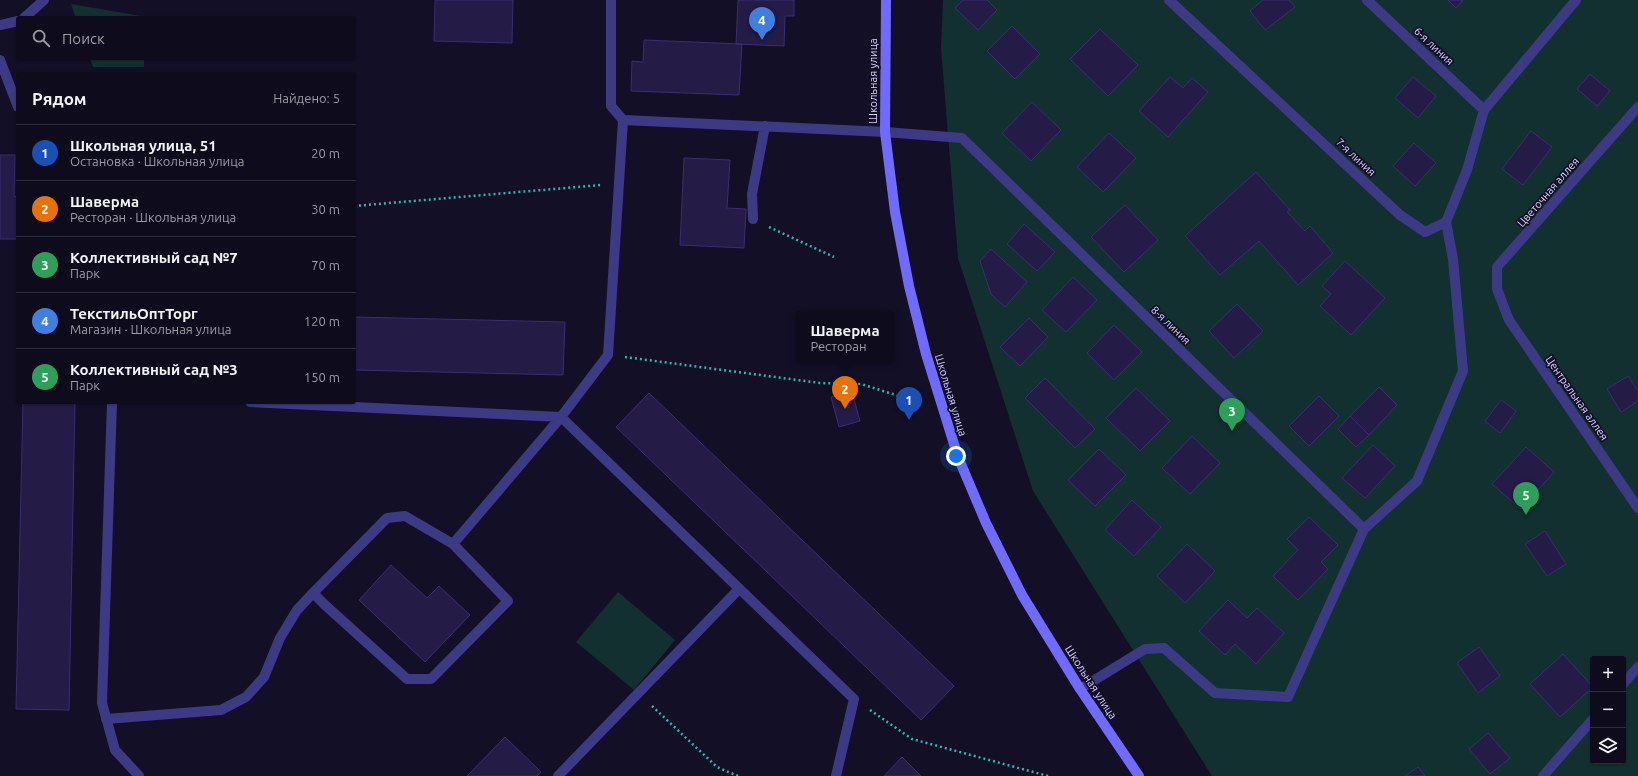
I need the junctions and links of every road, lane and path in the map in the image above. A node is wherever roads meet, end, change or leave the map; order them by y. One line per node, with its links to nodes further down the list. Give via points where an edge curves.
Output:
1 (44, 0): 7 (lane)
2 (610, 0): 14 (lane, via 611,106)
3 (886, 0): 16 (street, Школьная улица)
4 (1169, 0): 20 (lane, 7-я линия, via 1400,215 1425,232)
5 (1367, 0): 13 (lane, 6-я линия)
6 (1576, 0): 13 (lane)
7 (26, 16)
8 (16, 21): 9 (lane)
9 (0, 25)
10 (0, 60): 11 (lane)
11 (16, 102)
12 (1638, 107): 22 (lane, Цветочная аллея, via 1497,267 1497,289)
13 (1484, 110): 20 (lane, via 1467,170)
14 (623, 120): 15 (lane); 17 (lane)
15 (764, 126): 16 (lane); 19 (lane, via 752,194)
16 (885, 132): 26 (street, Школьная улица, via 894,212 909,286); 29 (lane, 8-я линия, via 962,138)
17 (619, 183): 18 (path); 23 (lane)
18 (356, 206)
19 (753, 220): 21 (path)
20 (1446, 222): 29 (lane, via 1453,259 1463,371 1417,481)
21 (834, 257)
22 (1501, 299): 28 (lane, Центральная аллея, via 1509,320)
23 (608, 355): 26 (path, via 820,383 861,384); 27 (lane)
24 (112, 404): 38 (lane, via 102,703)
25 (291, 404): 27 (lane)
26 (943, 410): 35 (street, Школьная улица, via 958,457 986,523 1022,595)
27 (561, 417): 30 (lane); 31 (lane)
28 (1638, 508)
29 (1364, 528): 35 (lane, via 1288,697 1214,693 1164,648 1145,649)
30 (453, 544): 32 (lane, via 405,516 387,518); 32 (lane, via 508,601 431,679 407,679)
31 (739, 589): 36 (lane); 37 (lane)
32 (313, 593): 38 (lane, via 296,610 280,638 264,677 246,696 221,710)
33 (1638, 667): 34 (lane)
34 (1626, 681)
35 (1080, 689): 45 (street, Школьная улица)
36 (638, 693): 41 (lane); 42 (path, via 717,767)
37 (854, 699): 43 (lane); 44 (path, via 912,739)
38 (106, 719): 40 (lane, via 115,750)
39 (1590, 722): 46 (lane)
40 (139, 776)
41 (558, 776)
42 (738, 776)
43 (836, 776)
44 (1048, 776)
45 (1139, 776)
46 (1543, 776)

